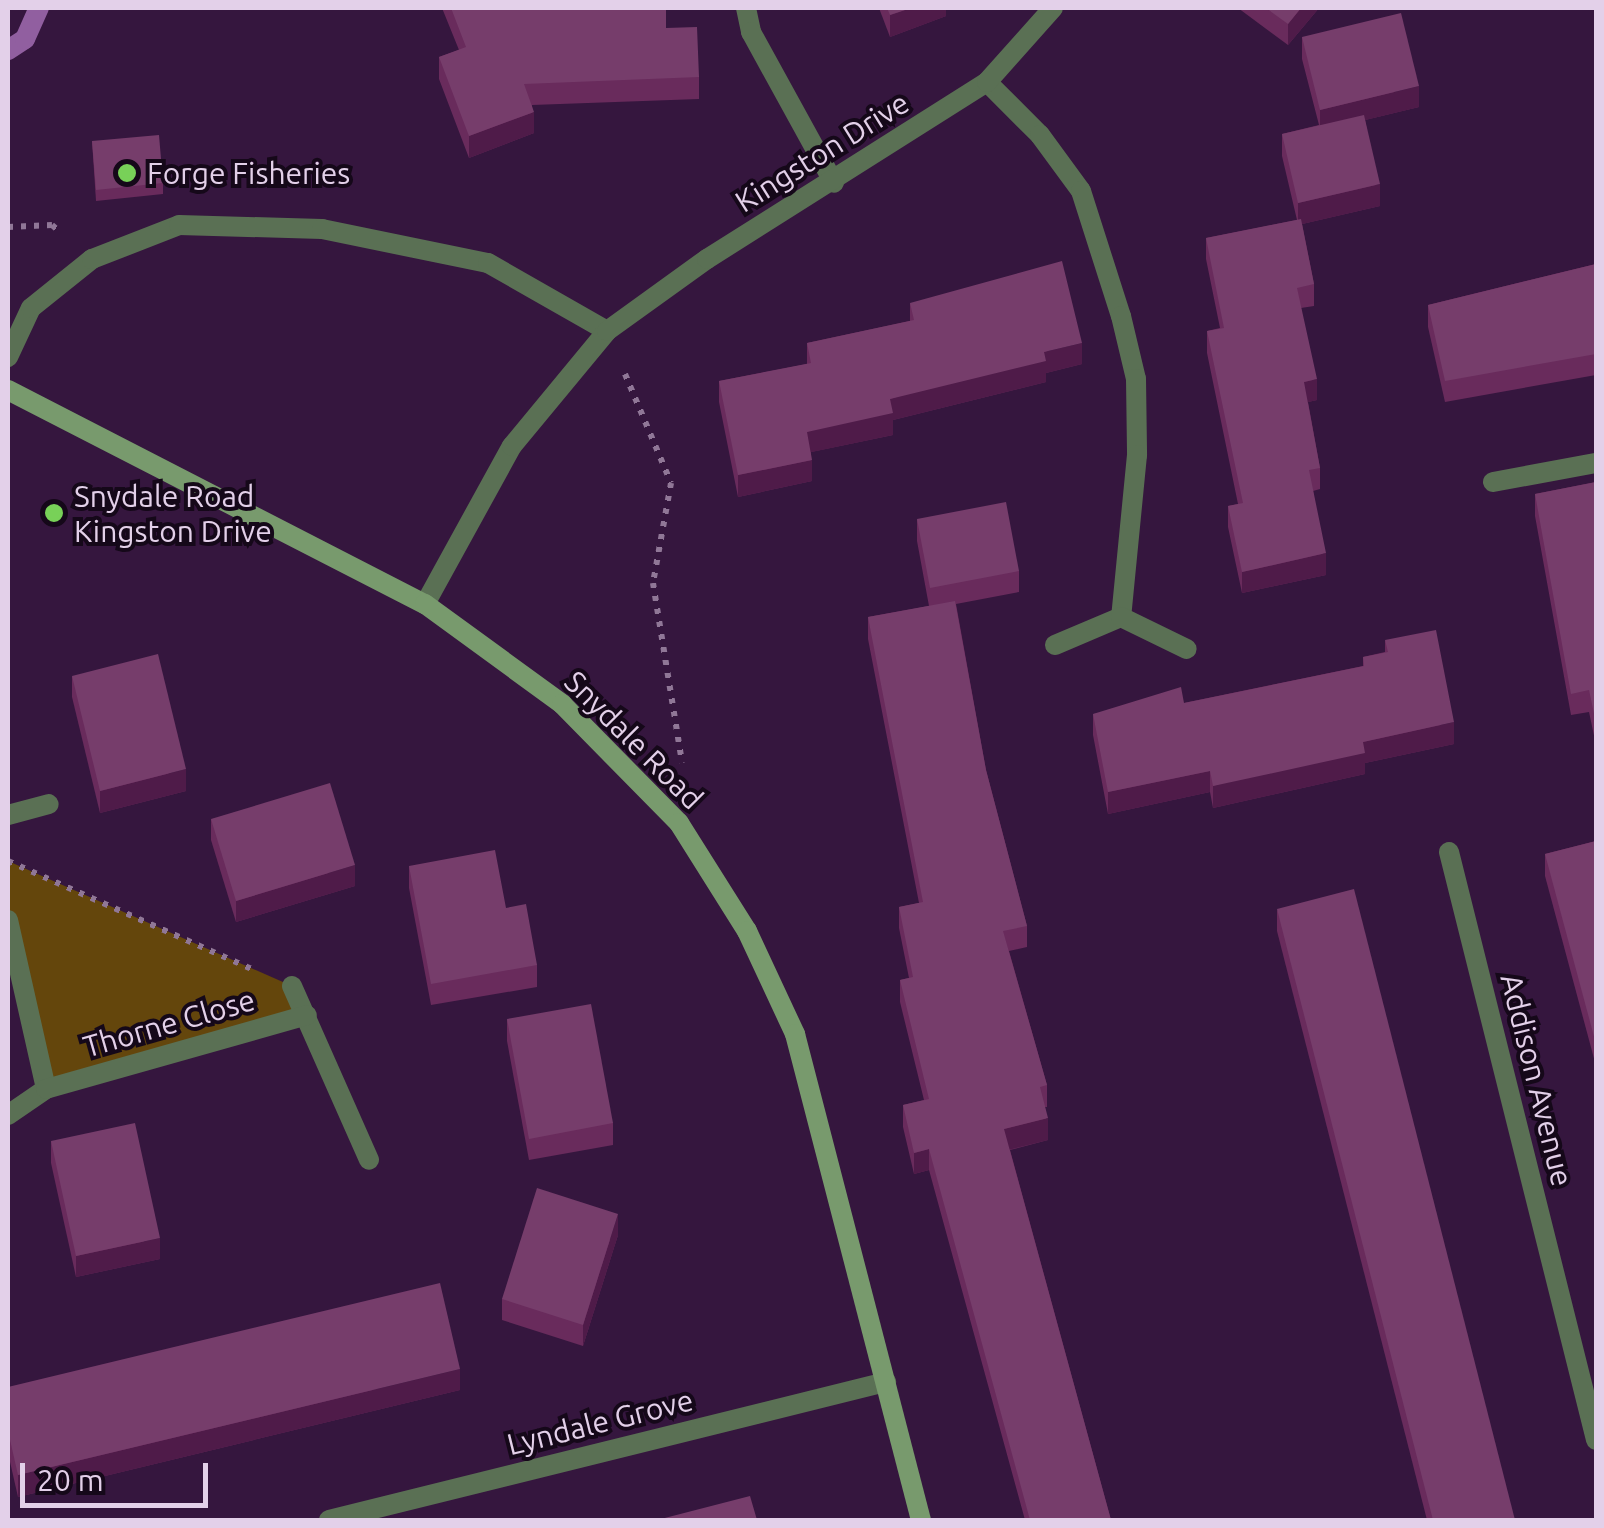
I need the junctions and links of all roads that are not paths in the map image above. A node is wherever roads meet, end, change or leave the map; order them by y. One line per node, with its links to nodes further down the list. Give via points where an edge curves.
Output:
1 (746, 8): 4 (street, via 750,32)
2 (1053, 8): 3 (street, Kingston Drive)
3 (987, 82): 4 (street, Kingston Drive); 11 (street, via 1040,134 1082,191 1122,316 1136,379 1137,455)
4 (834, 183): 5 (street, Kingston Drive)
5 (607, 331): 6 (street, via 488,263 322,229 179,225 92,260 31,308); 10 (street, Kingston Drive, via 512,446)
6 (8, 357)
7 (8, 390): 10 (street, Snydale Road)
8 (1596, 463): 9 (street)
9 (1494, 482)
10 (425, 604): 23 (street, Snydale Road, via 562,704 679,824 747,930 796,1034)
11 (1121, 616): 12 (street); 13 (street)
12 (1055, 645)
13 (1188, 649)
14 (50, 804): 15 (street)
15 (8, 815)
16 (1449, 852): 24 (street, Addison Avenue)
17 (8, 920): 20 (street)
18 (292, 986): 19 (street, Thorne Close)
19 (308, 1014): 20 (street, Thorne Close); 22 (street, Thorne Close)
20 (46, 1089): 21 (street, Thorne Close)
21 (8, 1114)
22 (369, 1160)
23 (886, 1382): 25 (street, Lyndale Grove); 26 (street, Snydale Road)
24 (1596, 1440)
25 (329, 1520)
26 (921, 1520)

